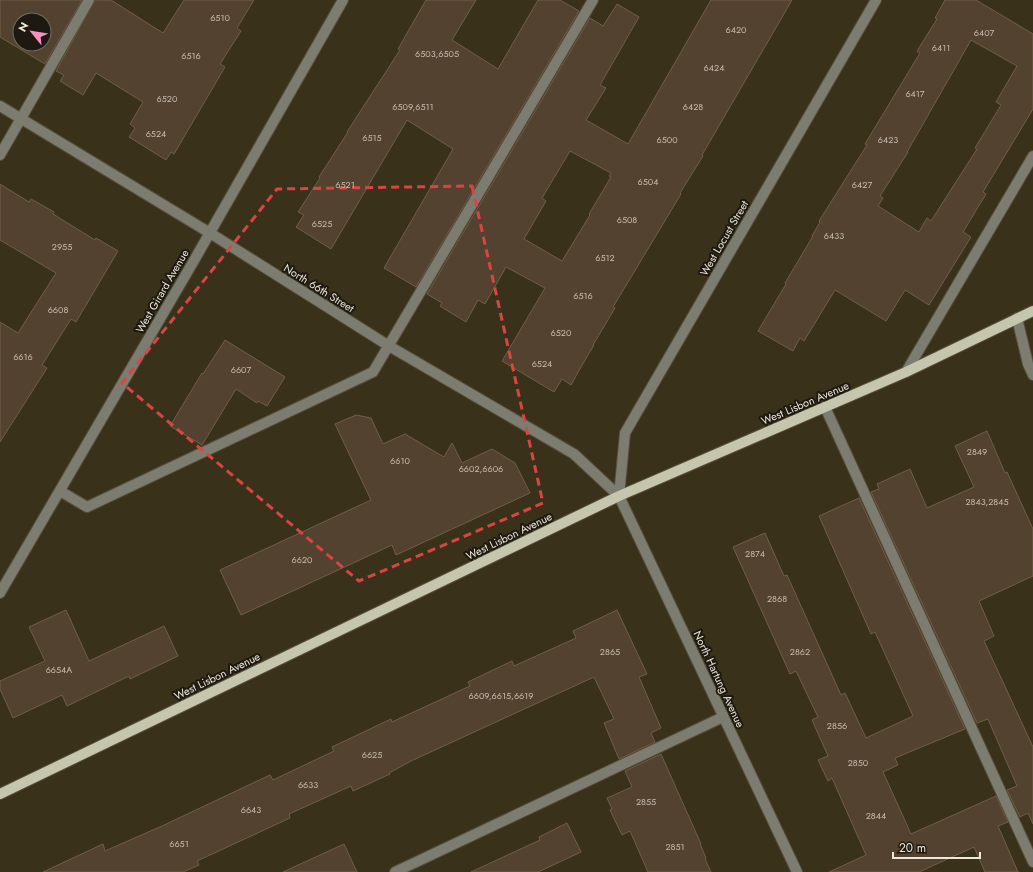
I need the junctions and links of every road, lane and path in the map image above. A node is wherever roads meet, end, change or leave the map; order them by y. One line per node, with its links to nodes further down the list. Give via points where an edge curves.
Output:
1 (89, 0): 6 (street)
2 (343, 0): 9 (street, West Girard Avenue)
3 (593, 0): 12 (street)
4 (876, 0): 17 (street, West Locust Street, via 625,433)
5 (0, 106): 6 (street, North 66th Street)
6 (21, 118): 7 (street); 9 (street, North 66th Street)
7 (0, 155)
8 (1033, 156): 13 (street)
9 (210, 233): 12 (street, North 66th Street); 16 (street, West Girard Avenue)
10 (1033, 311): 11 (main road, West Lisbon Avenue)
11 (1017, 318): 13 (main road, West Lisbon Avenue); 14 (street)
12 (389, 346): 16 (street, via 373,372 87,508); 17 (street, North 66th Street, via 574,454)
13 (906, 372): 15 (main road, West Lisbon Avenue)
14 (1033, 375)
15 (825, 407): 17 (main road, West Lisbon Avenue); 21 (street)
16 (60, 491): 18 (street, West Girard Avenue)
17 (619, 496): 19 (street, North Hartung Avenue); 20 (main road, West Lisbon Avenue)
18 (0, 593)
19 (723, 717): 22 (street); 23 (street, North Hartung Avenue)
20 (0, 794)
21 (1033, 862)
22 (395, 872)
23 (797, 872)

